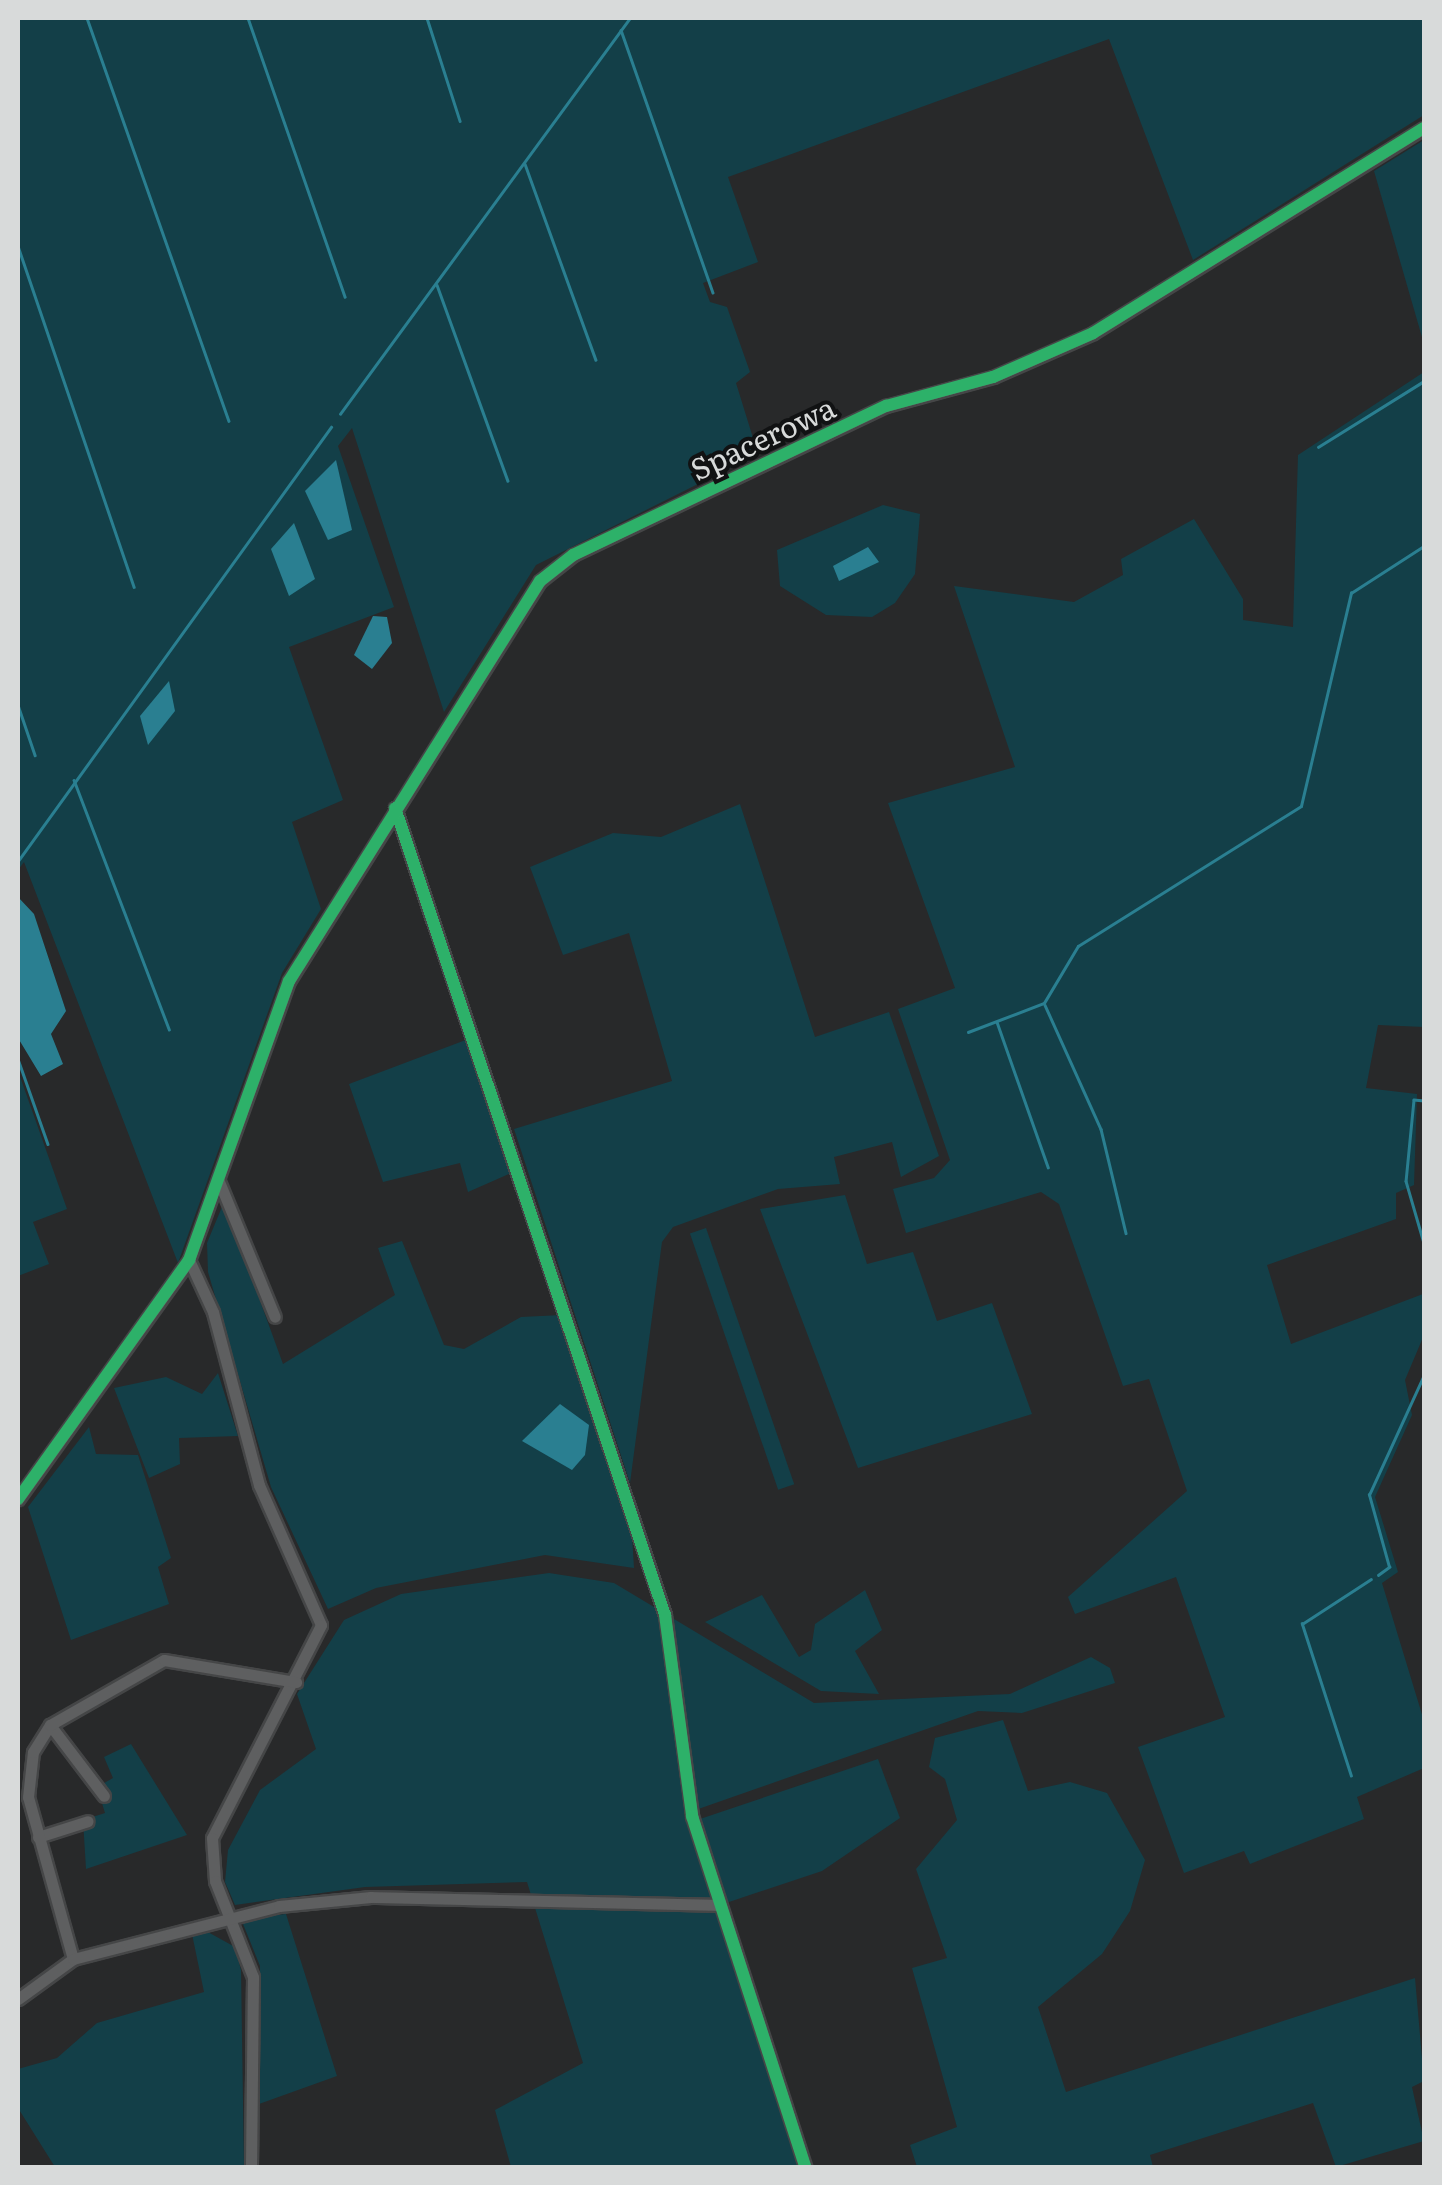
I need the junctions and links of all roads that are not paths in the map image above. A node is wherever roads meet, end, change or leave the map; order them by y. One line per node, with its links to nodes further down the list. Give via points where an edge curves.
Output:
1 (1424, 128): 2 (street, Spacerowa, via 1092,332 992,376 886,406 572,554 527,599)
2 (395, 808): 3 (street, Spacerowa, via 289,981); 12 (street, via 664,1615 679,1759)
3 (218, 1179): 4 (street, Spacerowa); 5 (street)
4 (189, 1260): 6 (street, Spacerowa); 7 (street, via 225,1348 260,1485 321,1624)
5 (275, 1317)
6 (18, 1500)
7 (296, 1682): 8 (street, via 164,1660); 13 (street, via 212,1838)
8 (50, 1724): 9 (street); 11 (street, via 28,1769)
9 (104, 1796)
10 (88, 1822): 11 (street)
11 (38, 1836): 14 (street)
12 (717, 1905): 13 (street, via 372,1897); 17 (street)
13 (230, 1915): 14 (street); 16 (street, via 253,1978)
14 (73, 1959): 15 (street)
15 (18, 1999)
16 (252, 2168)
17 (806, 2168)

